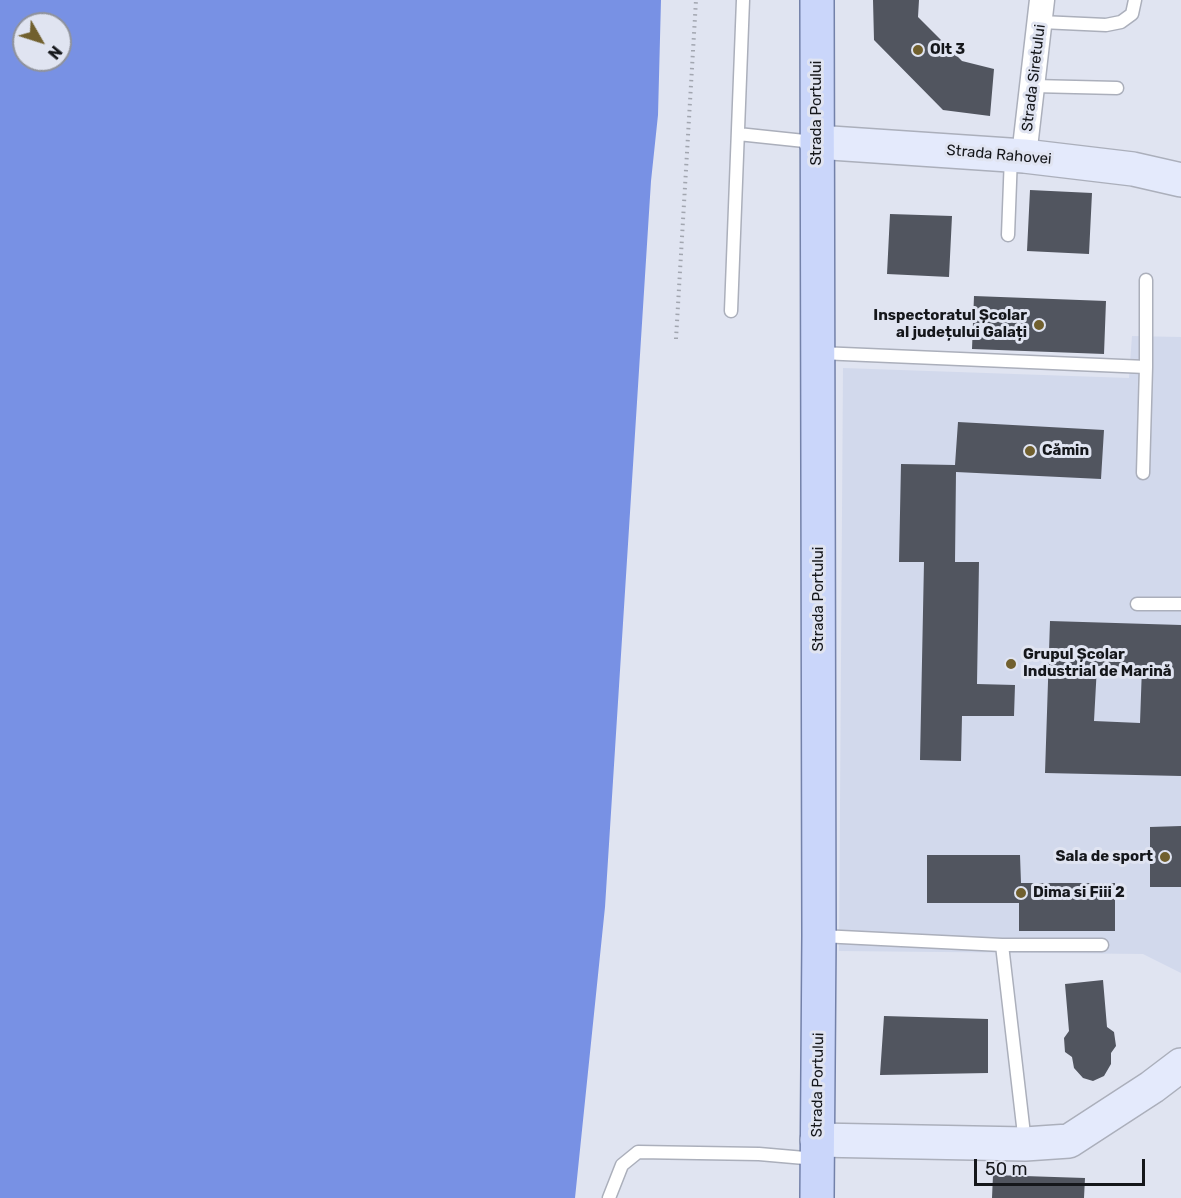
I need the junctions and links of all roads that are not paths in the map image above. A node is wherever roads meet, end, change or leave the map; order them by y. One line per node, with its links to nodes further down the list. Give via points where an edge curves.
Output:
1 (743, 0): 7 (lane)
2 (817, 0): 8 (main road, Strada Portului)
3 (1135, 0): 4 (lane, via 1132,14 1121,22 1106,25)
4 (1041, 11): 5 (street, Strada Siretului)
5 (1033, 86): 6 (lane); 9 (street, Strada Siretului)
6 (1117, 88)
7 (738, 134): 8 (lane); 13 (lane)
8 (816, 142): 9 (street, Strada Rahovei); 14 (main road, Strada Portului)
9 (1018, 155): 10 (street, Strada Rahovei); 11 (lane)
10 (1181, 180)
11 (1008, 235)
12 (1146, 280): 15 (lane)
13 (731, 311)
14 (819, 353): 15 (lane); 19 (main road, Strada Portului)
15 (1146, 367): 16 (lane)
16 (1143, 473)
17 (1137, 604): 18 (lane)
18 (1181, 604)
19 (819, 936): 20 (lane); 24 (main road, Strada Portului)
20 (1002, 945): 21 (lane); 23 (lane)
21 (1102, 945)
22 (1181, 1065): 23 (street, via 1069,1141)
23 (1025, 1144): 24 (street)
24 (817, 1150): 25 (lane, via 759,1154 638,1152 622,1165); 26 (main road, Strada Portului)
25 (609, 1198)
26 (817, 1198)

